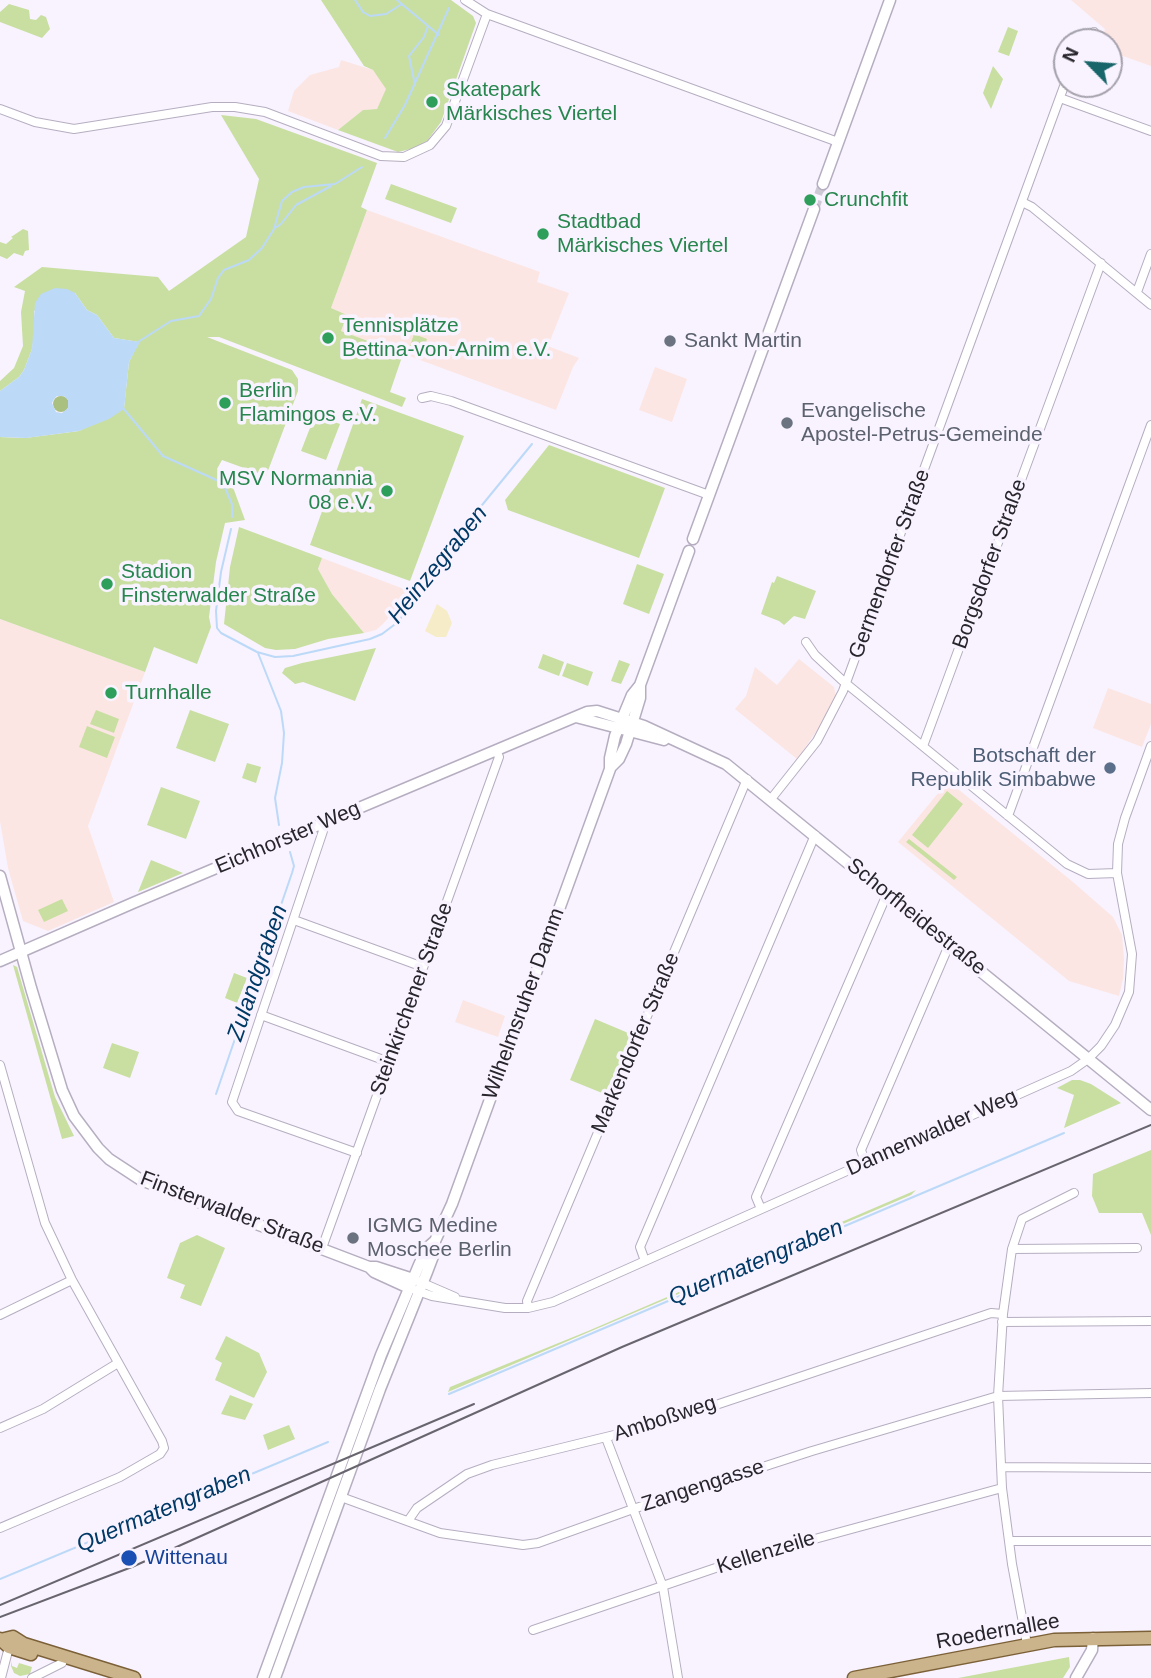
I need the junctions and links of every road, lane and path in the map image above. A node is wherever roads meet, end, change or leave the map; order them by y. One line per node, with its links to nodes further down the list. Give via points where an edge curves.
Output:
1 (465, 0): 3 (street)
2 (890, 0): 7 (main road)
3 (487, 14): 5 (street, via 446,126 430,145 404,157 381,156 265,112 235,107 74,129); 7 (street)
4 (1060, 98): 6 (street); 9 (street, Germendorfer Straße)
5 (0, 109)
6 (1151, 131)
7 (838, 142): 8 (main road)
8 (822, 184)
9 (1021, 202): 12 (street); 21 (street, Germendorfer Straße)
10 (814, 209): 17 (main road)
11 (1151, 254): 13 (street)
12 (1101, 263): 13 (street); 23 (street, Borgsdorfer Straße)
13 (1137, 292): 14 (street)
14 (1151, 305)
15 (422, 398): 17 (street, via 451,401)
16 (1151, 425): 28 (street)
17 (709, 495): 18 (main road)
18 (693, 538)
19 (689, 551): 22 (main road, Wilhelmsruher Damm, via 640,685 640,698)
20 (806, 642): 21 (street)
21 (846, 683): 23 (street); 27 (street, Germendorfer Straße, via 817,741)
22 (626, 725): 25 (main road, Eichhorster Weg, via 597,711 587,712); 26 (main road, Schorfheidestraße, via 726,764); 54 (main road, Wilhelmsruher Damm, via 619,759 611,767 452,1204 428,1248)
23 (923, 746): 28 (street)
24 (1151, 746): 31 (street, Dannenwalder Weg, via 1118,844)
25 (496, 750): 29 (main road, Eichhorster Weg); 38 (street, Steinkirchener Straße, via 499,757)
26 (747, 779): 27 (main road, Schorfheidestraße); 55 (street, Markendorfer Straße, via 527,1301)
27 (771, 799): 30 (main road, Schorfheidestraße)
28 (1007, 816): 31 (street, via 1077,870)
29 (320, 824): 34 (street, via 323,831); 36 (main road, Eichhorster Weg)
30 (815, 835): 33 (main road, Schorfheidestraße); 52 (street, via 640,1247)
31 (1117, 873): 40 (street, Dannenwalder Weg, via 1132,954 1130,983 1115,1025)
32 (0, 876): 36 (main road, Finsterwalder Straße)
33 (887, 894): 35 (main road, Schorfheidestraße); 48 (street, via 756,1197)
34 (294, 920): 38 (street); 39 (street)
35 (949, 945): 40 (main road, Schorfheidestraße); 46 (street, via 861,1150)
36 (21, 952): 37 (main road, Eichhorster Weg); 49 (main road, Finsterwalder Straße, via 62,1090 74,1116 98,1148 141,1180)
37 (0, 961)
38 (423, 967): 41 (street, Steinkirchener Straße)
39 (261, 1015): 41 (street); 45 (street, via 232,1102 238,1111)
40 (1088, 1059): 44 (main road, Schorfheidestraße); 46 (street, Dannenwalder Weg, via 1062,1075)
41 (389, 1062): 45 (street, Steinkirchener Straße)
42 (0, 1065): 43 (street)
43 (3, 1084): 53 (street, via 46,1223)
44 (1151, 1110)
45 (357, 1153): 49 (street, Steinkirchener Straße)
46 (865, 1162): 48 (street, Dannenwalder Weg)
47 (1074, 1193): 51 (street, via 1023,1219)
48 (761, 1209): 52 (street, Dannenwalder Weg)
49 (321, 1248): 54 (main road, Finsterwalder Straße)
50 (1137, 1248): 51 (street)
51 (1012, 1249): 57 (street)
52 (645, 1261): 55 (street, Dannenwalder Weg)
53 (72, 1280): 56 (street); 59 (street)
54 (416, 1285): 55 (street, Dannenwalder Weg, via 432,1296); 67 (main road, Wilhelmsruher Damm); 73 (main road, Wilhelmsruher Damm, via 374,1371)
55 (528, 1308)
56 (0, 1315)
57 (1002, 1318): 58 (street, Amboßweg); 61 (street); 63 (street, Amboßweg, via 991,1313)
58 (1151, 1321)
59 (118, 1363): 62 (street, via 43,1409); 70 (street, via 162,1441 160,1454 120,1477)
60 (1151, 1393): 61 (street, Zangengasse)
61 (998, 1396): 64 (street); 68 (street, Zangengasse)
62 (0, 1428)
63 (606, 1438): 68 (street); 69 (street, Amboßweg, via 467,1474 417,1508)
64 (1001, 1467): 65 (street); 66 (street)
65 (1151, 1468)
66 (1002, 1489): 71 (street); 74 (street, Kellenzeile, via 745,1558)
67 (341, 1497): 69 (street); 73 (main road, Wilhelmsruher Damm)
68 (632, 1509): 69 (street, Zangengasse, via 523,1545 440,1533); 74 (street)
69 (408, 1521)
70 (0, 1528)
71 (1009, 1541): 72 (street); 80 (street)
72 (1151, 1541)
73 (316, 1549): 75 (main road, Wilhelmsruher Damm)
74 (663, 1587): 76 (street, Kellenzeile); 88 (street)
75 (288, 1625): 86 (main road, Wilhelmsruher Damm); 87 (main road, Wilhelmsruher Damm)
76 (533, 1630)
77 (1093, 1638): 78 (main road, Roedernallee); 80 (main road, Roedernallee); 90 (main road, via 1092,1650)
78 (1151, 1638)
79 (3, 1642): 81 (main road); 82 (street); 85 (main road, via 12,1636 24,1644)
80 (1027, 1644): 89 (main road, Roedernallee)
81 (62, 1664): 83 (street); 84 (main road)
82 (1, 1678)
83 (32, 1678)
84 (108, 1678)
85 (134, 1678)
86 (263, 1678)
87 (275, 1678)
88 (678, 1678)
89 (854, 1678)
90 (1076, 1678)

